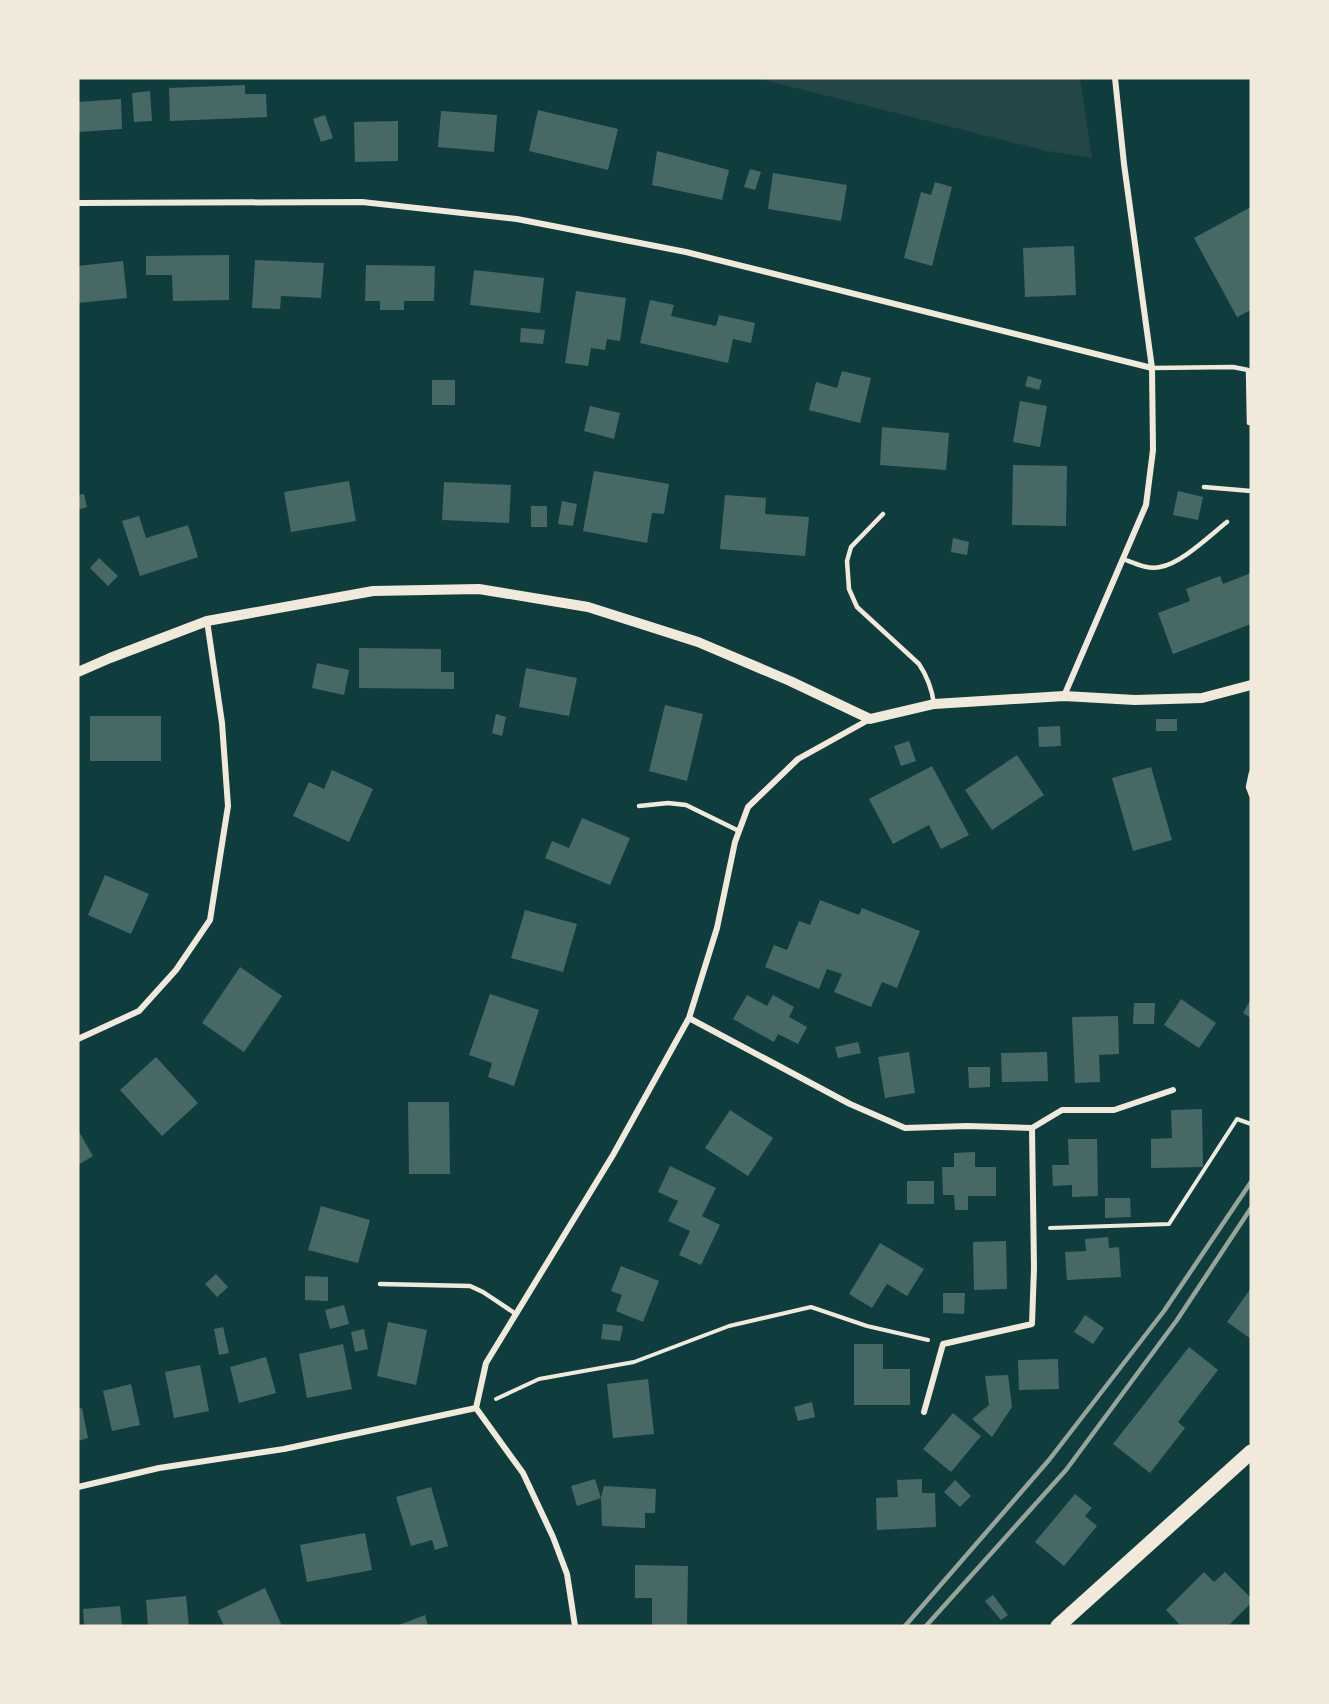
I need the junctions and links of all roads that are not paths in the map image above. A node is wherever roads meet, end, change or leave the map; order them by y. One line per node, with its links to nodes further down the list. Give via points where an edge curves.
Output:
1 (1115, 78): 3 (street)
2 (78, 203): 3 (street, via 362,202 517,219 686,252)
3 (1152, 368): 4 (lane, via 1248,370); 9 (street, via 1153,450 1146,505)
4 (1249, 423)
5 (1204, 487): 6 (lane)
6 (1251, 490)
7 (883, 514): 14 (lane, via 851,547 849,589 857,607 919,664 929,682)
8 (1227, 522): 9 (lane, via 1174,561 1159,567)
9 (1123, 559): 13 (street)
10 (207, 621): 11 (street); 15 (street, via 373,591 479,589 588,607 698,642); 21 (street, via 222,723 228,807 210,920 177,970 139,1011)
11 (78, 672)
12 (1251, 685): 13 (street, via 1202,698)
13 (1064, 696): 14 (street)
14 (934, 704): 15 (street)
15 (870, 719): 19 (street, via 798,759 748,807)
16 (1251, 773): 17 (lane)
17 (1251, 795)
18 (639, 807): 19 (lane, via 686,805)
19 (739, 831): 20 (street, via 717,928)
20 (689, 1018): 23 (street, via 850,1104 904,1128); 25 (street, via 614,1155)
21 (78, 1039)
22 (1173, 1090): 23 (street, via 1114,1110 1062,1110)
23 (1032, 1128): 27 (street, via 1032,1324 943,1344)
24 (380, 1284): 25 (lane, via 470,1286)
25 (516, 1314): 26 (street, via 486,1363)
26 (476, 1408): 29 (street); 30 (street, via 523,1473 553,1537 567,1574)
27 (924, 1412)
28 (1251, 1452): 31 (main road)
29 (78, 1487)
30 (575, 1626)
31 (1058, 1626)

